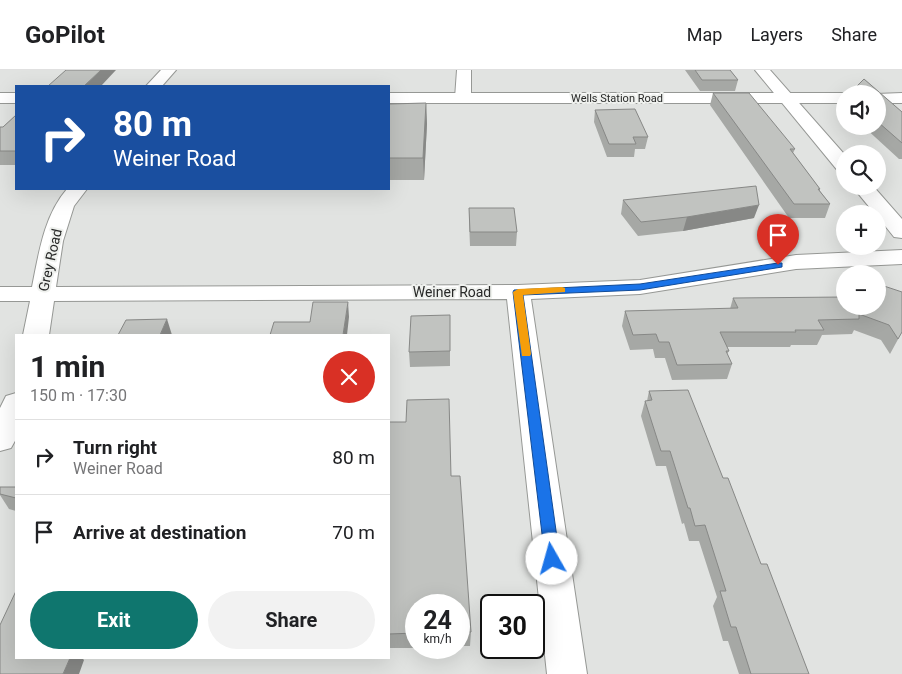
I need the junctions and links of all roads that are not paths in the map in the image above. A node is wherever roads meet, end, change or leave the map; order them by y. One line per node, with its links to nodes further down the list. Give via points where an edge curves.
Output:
1 (169, 70): 4 (street)
2 (464, 70): 8 (street)
3 (762, 70): 9 (street)
4 (155, 85)
5 (0, 98): 6 (street)
6 (15, 98)
7 (390, 98): 8 (street, Wells Station Road)
8 (463, 98): 9 (street, Wells Station Road)
9 (784, 98): 10 (street, Wells Station Road); 13 (street)
10 (836, 98)
11 (886, 98): 12 (street)
12 (902, 98)
13 (836, 157)
14 (75, 190): 20 (street, Grey Road, via 64,206 55,232)
15 (870, 195): 16 (street)
16 (902, 232)
17 (902, 258): 18 (street, Weiner Road, via 796,262 640,287)
18 (518, 292): 20 (street, Weiner Road); 24 (street)
19 (0, 294): 20 (street, Weiner Road)
20 (42, 294): 21 (street, Grey Road)
21 (36, 334)
22 (15, 406): 23 (street, via 9,426)
23 (0, 440)
24 (567, 674)

